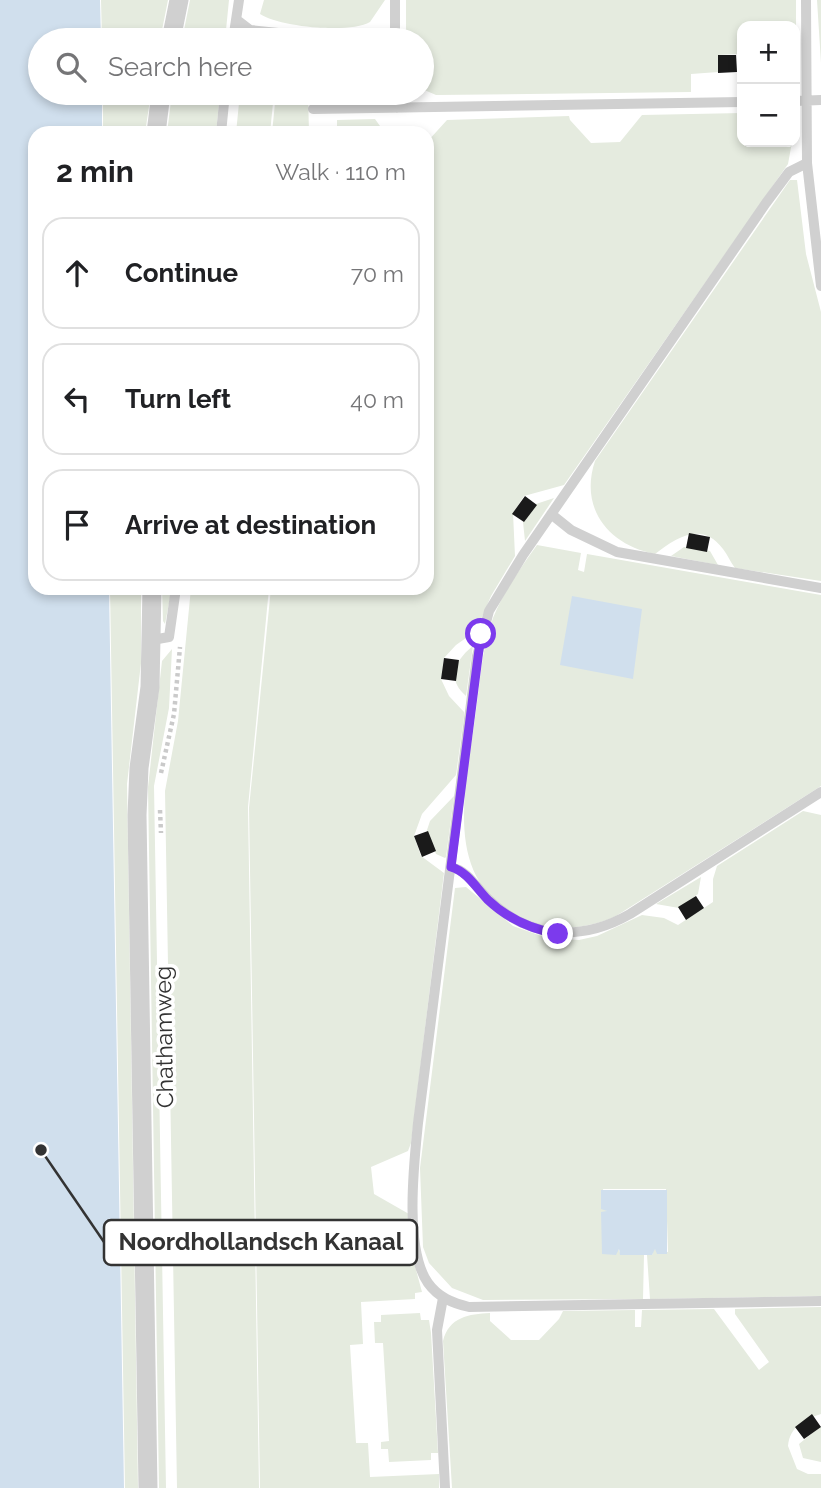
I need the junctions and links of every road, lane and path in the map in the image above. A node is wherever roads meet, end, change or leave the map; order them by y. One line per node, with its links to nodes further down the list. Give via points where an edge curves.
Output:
1 (179, 0): 6 (street)
2 (239, 0): 5 (lane)
3 (396, 0): 9 (lane)
4 (806, 0): 12 (lane)
5 (237, 20): 7 (lane); 8 (lane)
6 (173, 28)
7 (235, 28)
8 (247, 28)
9 (395, 28)
10 (821, 100): 12 (lane)
11 (800, 101): 12 (lane)
12 (808, 101): 20 (lane)
13 (737, 102): 16 (lane)
14 (160, 105): 18 (street)
15 (224, 105): 19 (lane)
16 (397, 108): 17 (lane)
17 (313, 109)
18 (157, 126)
19 (222, 126)
20 (807, 163): 21 (lane); 22 (lane, via 789,172 766,203)
21 (821, 286)
22 (551, 514): 23 (lane, via 571,530 617,552); 32 (lane, via 502,586 481,634)
23 (821, 588)
24 (152, 595): 26 (street, Chathamweg)
25 (175, 595): 26 (lane, via 169,637)
26 (152, 640): 35 (street, Chathamweg, via 137,815)
27 (180, 640): 28 (path, via 174,714)
28 (160, 782)
29 (821, 792): 32 (lane, via 630,915 598,930 549,932 518,922 488,900 468,876)
30 (160, 801): 31 (path)
31 (161, 838)
32 (451, 867): 33 (lane, via 414,1187 421,1270)
33 (443, 1298): 34 (lane, via 469,1307); 36 (lane, via 437,1330)
34 (821, 1301)
35 (148, 1488)
36 (445, 1488)

